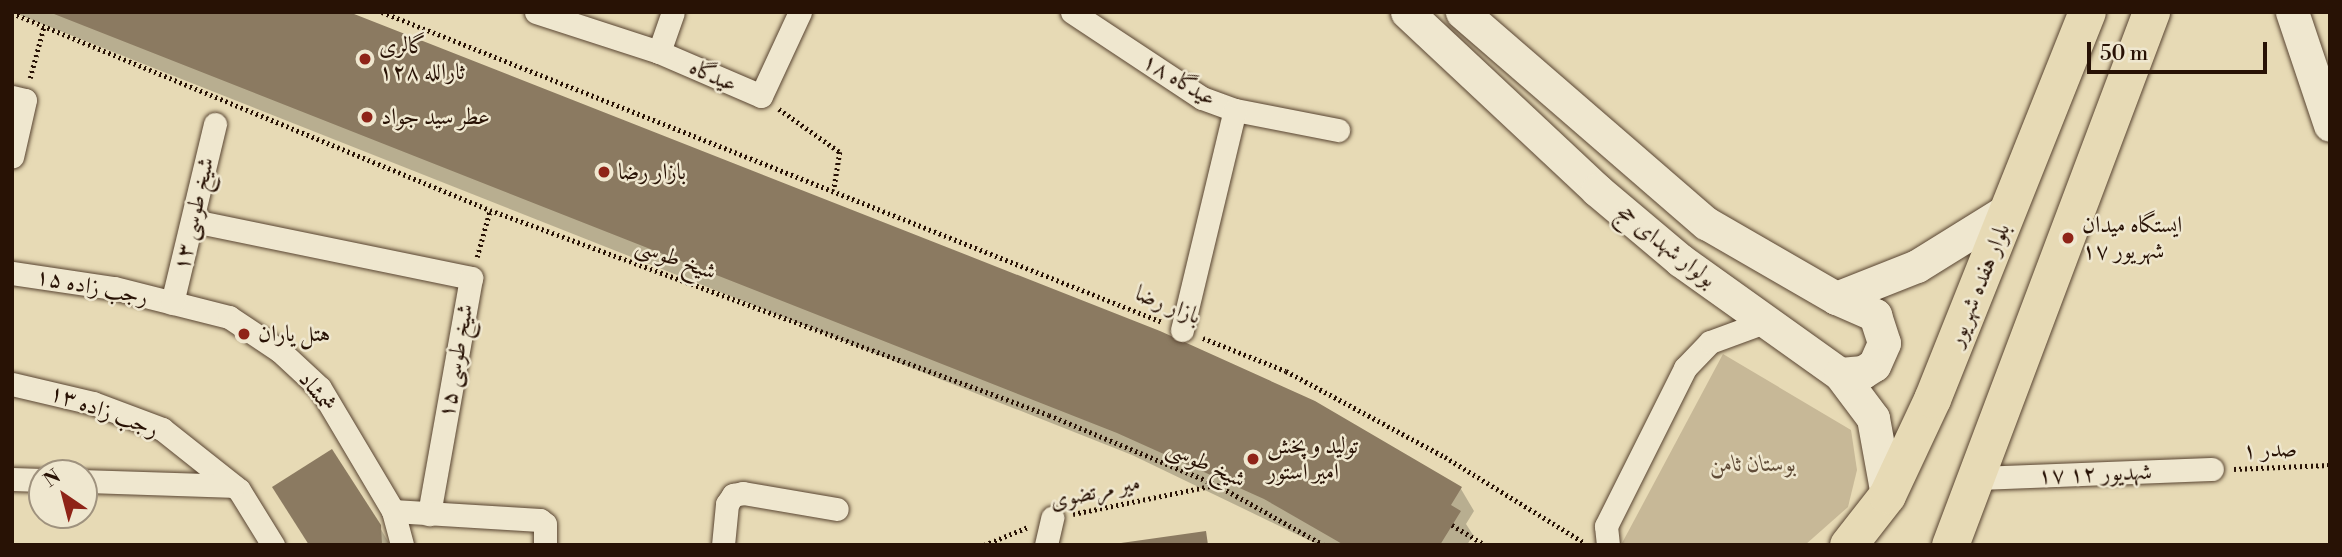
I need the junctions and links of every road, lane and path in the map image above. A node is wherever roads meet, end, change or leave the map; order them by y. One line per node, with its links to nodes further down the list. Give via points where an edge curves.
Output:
1 (382, 12): 21 (path, بازار رضا)
2 (673, 12): 13 (street)
3 (800, 12): 14 (street)
4 (1072, 12): 16 (street, عیدگاه ۱۸, via 1202,98)
5 (1407, 12): 29 (street, بولوار شهدای حج, via 1597,190 1679,260)
6 (1462, 12): 27 (street, بولوار شهدای حج, via 1706,223)
7 (2087, 12): 22 (main road, بلوار هفده شهریور)
8 (2151, 12): 35 (main road)
9 (2292, 12): 18 (street)
10 (12, 13): 12 (path, شیخ طوسی)
11 (550, 15): 13 (street, عیدگاه)
12 (44, 26): 15 (path); 23 (path, شیخ طوسی)
13 (659, 52): 14 (street, عیدگاه)
14 (761, 96): 21 (path, عیدگاه, via 840,152)
15 (19, 99): 20 (street)
16 (1235, 110): 19 (street, عیدگاه ۱۸); 30 (street)
17 (215, 124): 24 (street, شیخ طوسی ۱۳)
18 (2330, 125)
19 (1338, 130)
20 (12, 157)
21 (834, 191): 30 (path, بازار رضا)
22 (2009, 209): 27 (street, via 1917,265); 39 (main road, بلوار هفده شهریور, via 1933,399)
23 (490, 210): 26 (path, ۱۵ شیخ طوسی); 37 (path, شیخ طوسی, via 1036,410)
24 (194, 221): 26 (street); 28 (street, شیخ طوسی ۱۳)
25 (12, 273): 28 (street, رجب زاده ۱۵, via 57,277)
26 (471, 278): 42 (street, ۱۵ شیخ طوسی)
27 (1836, 298): 31 (street, بولوار شهدای حج, via 1875,315 1884,343 1874,365 1863,372)
28 (172, 303): 41 (street, شمشاد, via 229,317 280,351 320,388)
29 (1767, 321): 31 (street, بولوار شهدای حج); 46 (street, via 1710,342 1685,368 1606,526)
30 (1182, 330): 45 (path, بازار رضا, via 1286,371 1445,457)
31 (1840, 374): 39 (street, بولوار شهدای حج, via 1873,418)
32 (12, 384): 38 (street, رجب زاده ۱۳, via 93,403 162,429)
33 (2330, 465): 34 (path, صدر ۱)
34 (2212, 469): 35 (street, ۱۷ شهدیور ۱۲)
35 (1977, 478): 56 (main road)
36 (98, 481): 38 (street)
37 (1217, 485): 43 (path, میر مرتضوی); 53 (path, شیخ طوسی)
38 (233, 486): 47 (street, رجب زاده ۱۳)
39 (1886, 495): 55 (main road, بلوار هفده شهریور)
40 (837, 509): 50 (street, via 733,495 727,504)
41 (393, 511): 42 (street); 48 (street, شمشاد)
42 (429, 514): 49 (street, via 540,520 545,524)
43 (1052, 518): 51 (path, میر مرتضوی); 52 (street)
44 (1452, 525): 54 (path)
45 (1581, 544): 46 (path, بازار رضا)
46 (1607, 544)
47 (273, 545)
48 (402, 545)
49 (545, 545)
50 (723, 545)
51 (984, 545)
52 (1046, 545)
53 (1324, 545)
54 (1485, 545)
55 (1848, 545)
56 (1950, 545)

